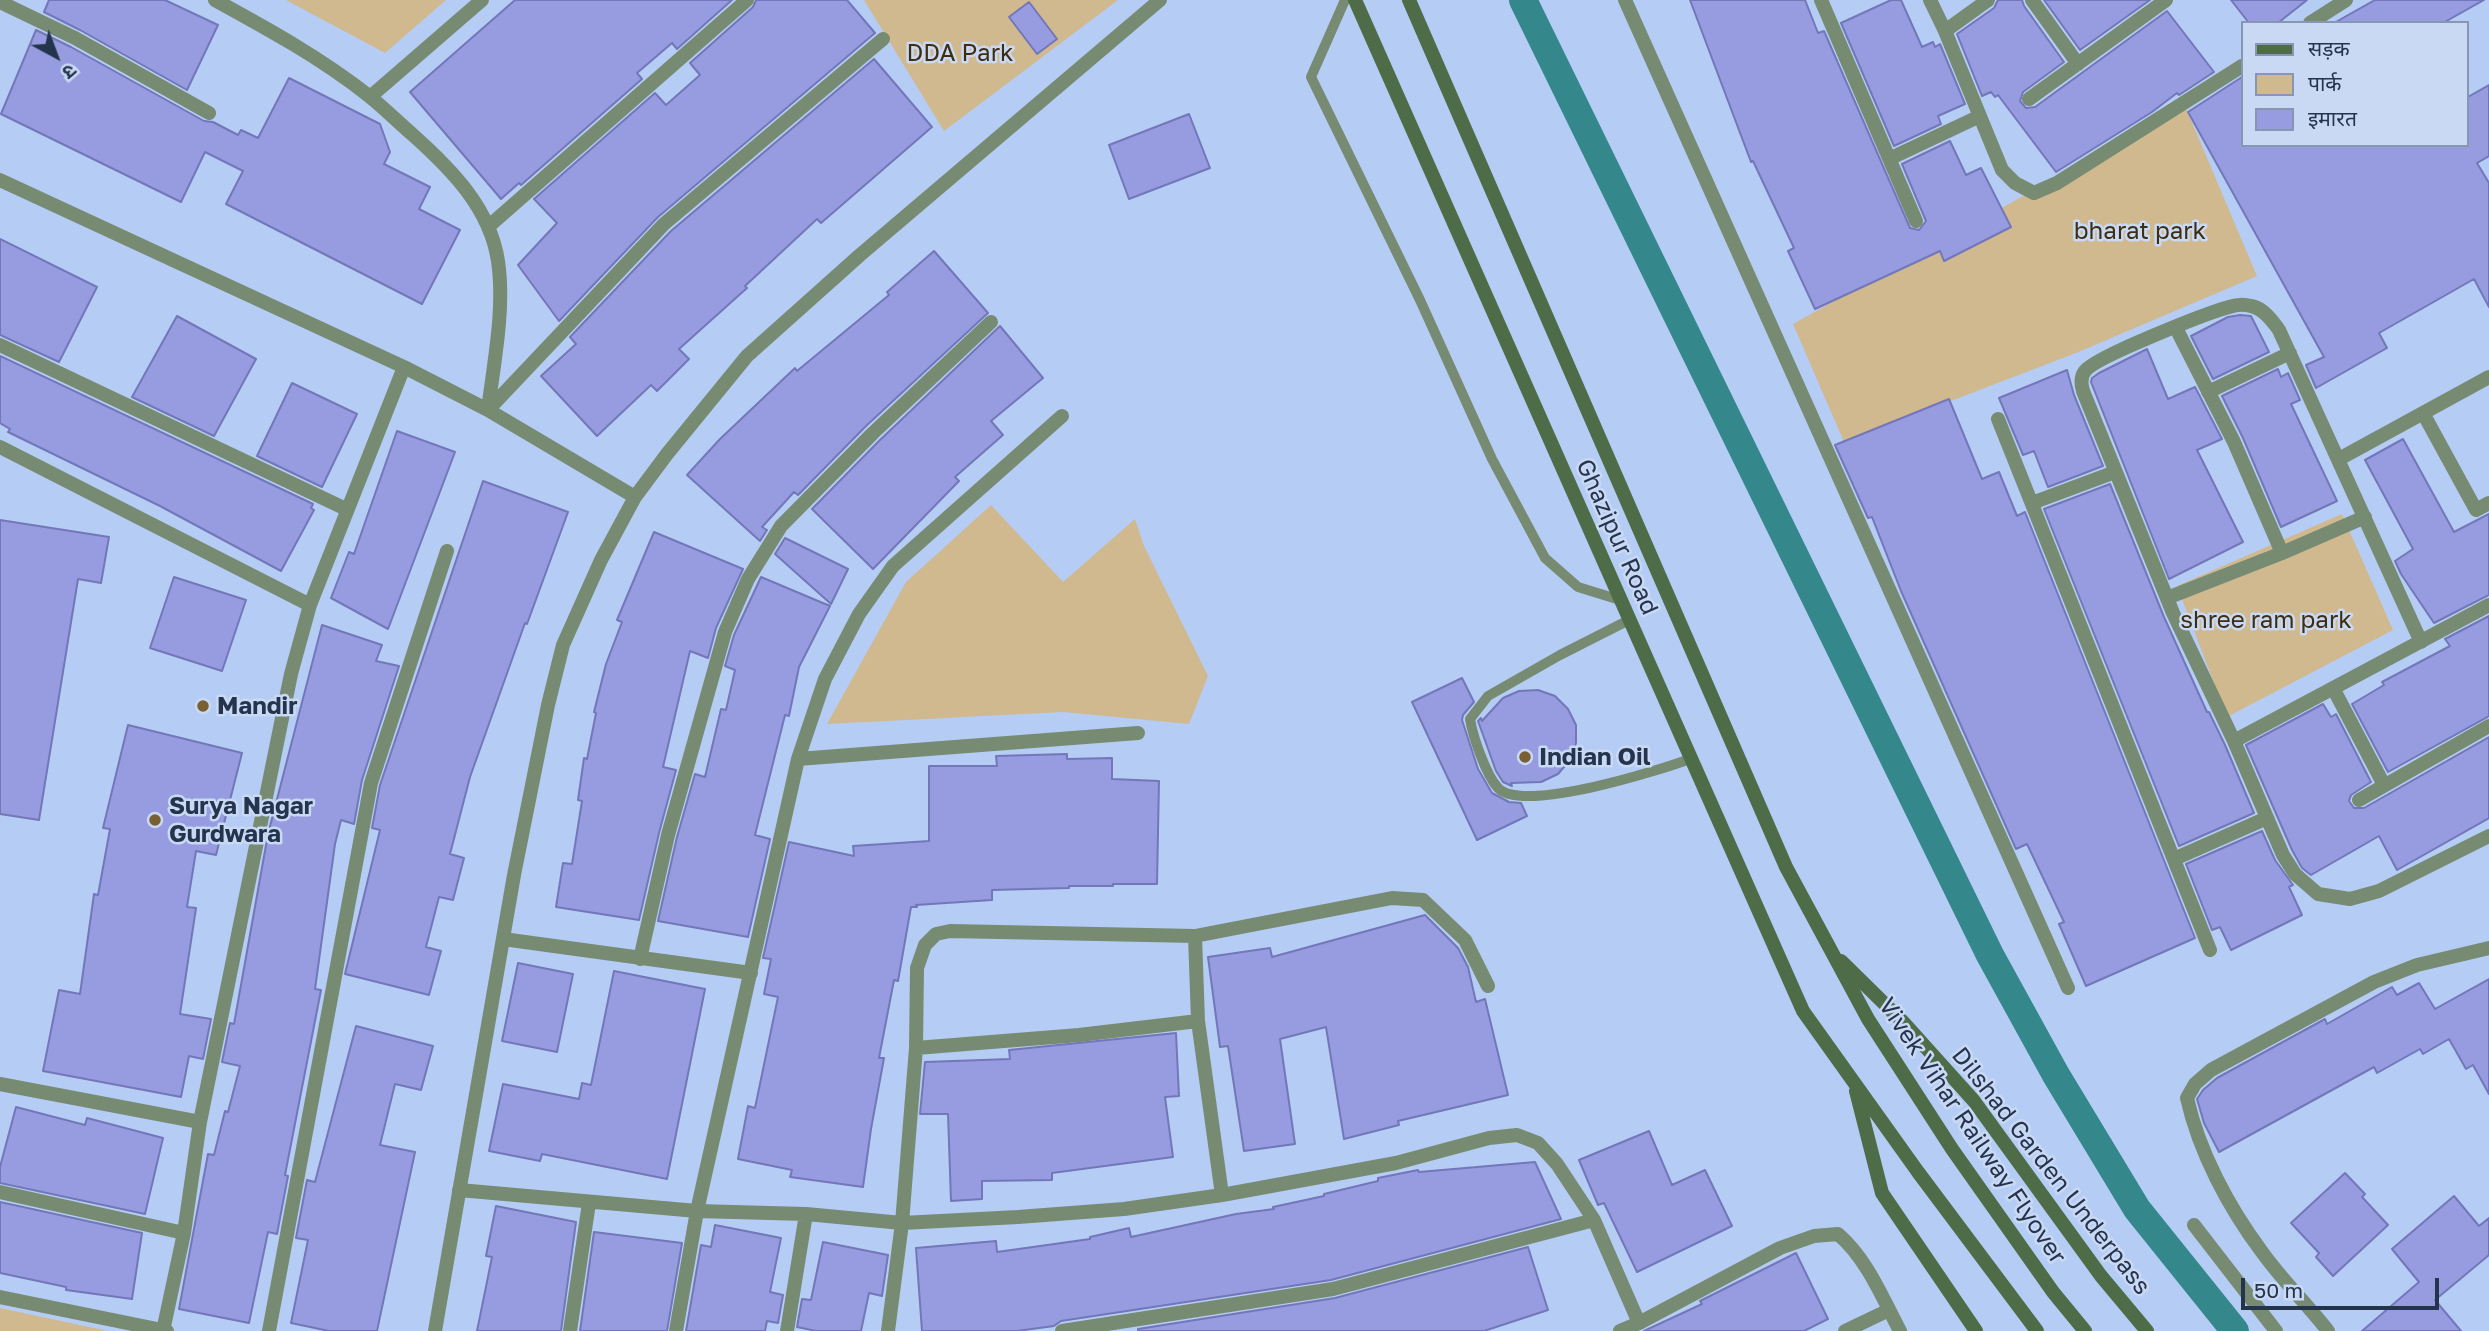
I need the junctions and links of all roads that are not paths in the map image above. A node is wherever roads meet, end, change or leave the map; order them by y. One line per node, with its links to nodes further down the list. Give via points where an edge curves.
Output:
1 (215, 0): 21 (street, via 322,62)
2 (482, 0): 21 (street)
3 (747, 0): 28 (street)
4 (1160, 0): 43 (street, via 747,356)
5 (1345, 0): 51 (lane, via 1311,76 1492,459 1545,558 1578,587)
6 (1355, 0): 51 (main road, Ghazipur Road)
7 (1409, 0): 70 (main road, Ghazipur Road, via 1787,867)
8 (1625, 0): 75 (street)
9 (1821, 0): 25 (street)
10 (1930, 0): 17 (street)
11 (1988, 0): 17 (street)
12 (2032, 0): 19 (street)
13 (2166, 0): 19 (street)
14 (2346, 0): 16 (street)
15 (0, 2): 23 (street)
16 (2313, 21)
17 (1945, 31): 24 (street)
18 (883, 39): 36 (street, via 664,224)
19 (2078, 64): 22 (street)
20 (2240, 67): 24 (street, via 2034,193 2002,170)
21 (370, 97): 28 (street, via 443,163)
22 (2029, 99)
23 (209, 113)
24 (1980, 116): 25 (street)
25 (1891, 158): 27 (street)
26 (0, 180): 33 (street)
27 (1916, 221)
28 (489, 226): 36 (street, via 498,260 500,304)
29 (991, 322): 72 (street, via 781,526 748,579 724,632 668,835)
30 (2176, 328): 32 (street, via 2230,306 2252,306 2272,320); 35 (street); 42 (street, via 2129,346 2083,372 2083,391)
31 (0, 345): 46 (street)
32 (2290, 353): 35 (street); 41 (street)
33 (404, 367): 36 (street); 46 (street)
34 (2489, 377): 37 (street)
35 (2208, 392): 49 (street)
36 (488, 410): 43 (street)
37 (2423, 413): 41 (street); 45 (street, via 2476,510)
38 (1062, 416): 60 (street, via 893,566 859,614 825,678)
39 (1998, 419): 44 (street)
40 (0, 447): 52 (street)
41 (2339, 459): 47 (street)
42 (2115, 472): 44 (street); 50 (street)
43 (635, 497): 68 (street, via 563,645)
44 (2032, 503): 66 (street)
45 (2489, 503)
46 (346, 509): 52 (street)
47 (2365, 517): 49 (street); 55 (street)
48 (447, 551): 95 (street, via 371,783)
49 (2282, 553): 50 (street)
50 (2167, 598): 59 (street)
51 (1620, 600): 54 (main road, Ghazipur Road)
52 (310, 605): 80 (street, via 290,674)
53 (2489, 605): 55 (street)
54 (1629, 620): 61 (main road, Ghazipur Road); 61 (lane, via 1488,696 1469,719 1474,742 1498,789 1529,796 1560,794 1646,775)
55 (2421, 642): 56 (street)
56 (2333, 688): 59 (street); 62 (street)
57 (2489, 726): 62 (street)
58 (1138, 733): 60 (street)
59 (2234, 741): 64 (street)
60 (798, 759): 73 (street)
61 (1690, 759): 78 (main road, Ghazipur Road, via 1803,1011)
62 (2384, 785): 63 (street)
63 (2359, 800)
64 (2267, 818): 65 (street, via 2295,874 2318,894 2350,898 2379,891); 66 (street)
65 (2489, 836)
66 (2174, 859): 71 (street)
67 (1195, 936): 74 (street, via 1392,898 1423,900 1465,940); 76 (street); 77 (street, via 936,934 925,946 917,968)
68 (503, 939): 72 (street); 81 (street)
69 (2489, 948): 110 (street, via 2417,965 2374,982 2211,1070 2188,1098 2221,1187 2262,1252)
70 (1830, 950): 107 (main road, Vivek Vihar Railway Flyover, via 1868,1019 1952,1149); 108 (main road, Dilshad Garden Underpass, via 1974,1101 2101,1276)
71 (2210, 950)
72 (640, 959): 73 (street)
73 (751, 973): 85 (street)
74 (1489, 986)
75 (2068, 988)
76 (1198, 1021): 77 (street); 83 (street)
77 (916, 1048): 88 (street)
78 (1854, 1083): 105 (main road, via 1882,1193); 106 (main road)
79 (0, 1084): 80 (street)
80 (200, 1122): 90 (street)
81 (459, 1190): 84 (street); 96 (street)
82 (0, 1192): 90 (street)
83 (1222, 1195): 87 (street, via 1517,1135 1538,1143); 88 (street, via 1124,1209)
84 (589, 1203): 85 (street); 97 (street)
85 (697, 1211): 86 (street); 98 (street)
86 (806, 1214): 88 (street); 99 (street)
87 (1594, 1220): 93 (street); 101 (street, via 1333,1289)
88 (902, 1223): 100 (street)
89 (2194, 1225): 109 (street)
90 (184, 1233): 94 (street)
91 (0, 1297): 94 (street)
92 (1889, 1310): 93 (street, via 1865,1265 1838,1234 1814,1236 1780,1248); 103 (street); 104 (street)
93 (1639, 1324): 102 (street)
94 (164, 1331)
95 (269, 1331)
96 (435, 1331)
97 (570, 1331)
98 (676, 1331)
99 (786, 1331)
100 (888, 1331)
101 (1062, 1331)
102 (1620, 1331)
103 (1845, 1331)
104 (1900, 1331)
105 (1976, 1331)
106 (2037, 1331)
107 (2085, 1331)
108 (2147, 1331)
109 (2276, 1331)
110 (2328, 1331)

